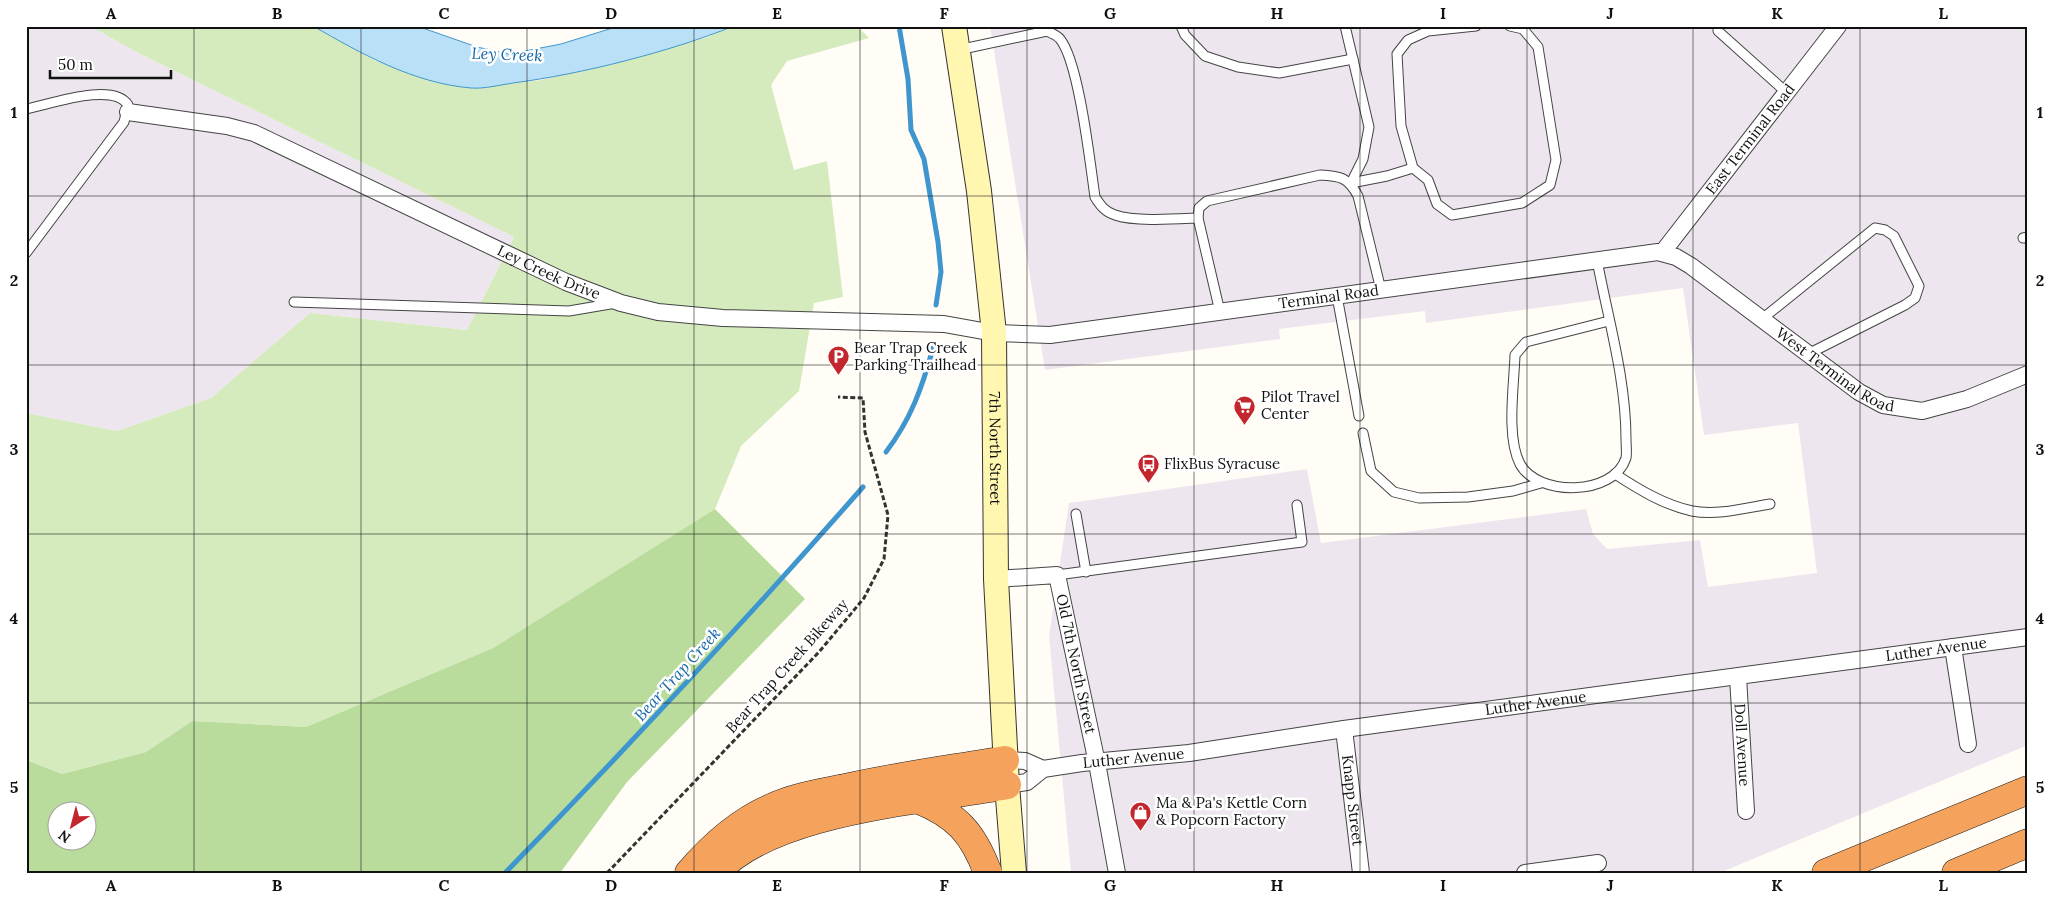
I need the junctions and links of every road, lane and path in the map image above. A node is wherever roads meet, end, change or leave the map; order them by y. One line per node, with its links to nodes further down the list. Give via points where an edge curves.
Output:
1 (954, 26): 8 (street, 7th North Street)
2 (1181, 26): 9 (lane, via 1185,36 1204,56 1238,68 1279,73)
3 (1345, 26): 9 (lane)
4 (1476, 26): 13 (lane, via 1428,31 1408,40 1398,54 1402,126)
5 (1510, 26): 13 (lane, via 1523,29 1538,47 1556,160 1550,185 1522,203 1452,215 1437,204 1428,180)
6 (1718, 26): 10 (lane, via 1718,31)
7 (1838, 26): 10 (street, East Terminal Road)
8 (957, 51): 15 (lane, via 1047,31 1059,38 1066,50 1080,100 1095,197 1103,208 1115,216); 26 (street, 7th North Street, via 979,191)
9 (1353, 59): 14 (lane, via 1369,127 1363,159)
10 (1786, 92): 17 (street, East Terminal Road)
11 (26, 109): 12 (lane, via 82,96 115,96 125,100)
12 (128, 112): 16 (lane, via 124,122); 22 (street, Ley Creek Drive, via 254,133 566,282)
13 (1413, 168): 14 (lane)
14 (1351, 183): 15 (lane, via 1338,176 1310,177 1207,201 1200,208); 19 (lane, via 1358,196)
15 (1198, 218): 23 (lane)
16 (26, 253)
17 (1662, 253): 18 (street, Terminal Road); 24 (street, West Terminal Road, via 1691,266)
18 (1597, 260): 19 (street, Terminal Road); 25 (lane)
19 (1381, 290): 20 (street, Terminal Road)
20 (1337, 296): 23 (street, Terminal Road); 30 (lane)
21 (294, 302): 22 (lane, via 569,311)
22 (621, 303): 26 (street, Ley Creek Drive, via 658,312 713,317 944,324)
23 (1220, 312): 26 (street, Terminal Road, via 1050,335)
24 (1762, 318): 27 (street, West Terminal Road); 27 (lane, via 1875,228 1894,236 1919,286 1915,298)
25 (1609, 321): 32 (lane, via 1626,409 1626,458); 33 (lane, via 1526,342 1515,355 1513,442 1521,465)
26 (994, 333): 39 (street, 7th North Street)
27 (1808, 354): 28 (street, West Terminal Road, via 1883,405 1922,411 1967,399)
28 (2028, 374)
29 (838, 397): 53 (path, Bear Trap Creek Bikeway, via 863,398 864,432 888,515 884,559 864,598 819,652)
30 (1359, 416)
31 (1362, 433): 33 (lane, via 1371,471 1394,492 1419,498 1468,498)
32 (1615, 474): 33 (lane, via 1604,483 1560,488); 34 (lane, via 1638,489 1693,511 1725,511)
33 (1541, 483)
34 (1770, 504)
35 (1297, 505): 37 (lane, via 1302,542)
36 (1076, 514): 37 (lane)
37 (1086, 572): 38 (lane)
38 (1057, 575): 39 (street, Old 7th North Street); 45 (street, Old 7th North Street)
39 (996, 579): 47 (street, 7th North Street)
40 (2028, 637): 41 (street, Luther Avenue)
41 (1953, 647): 42 (street, Luther Avenue); 44 (street)
42 (1738, 677): 43 (street, Luther Avenue); 50 (street, Doll Avenue)
43 (1344, 729): 45 (street, Luther Avenue, via 1189,753); 59 (street, Knapp Street)
44 (1968, 744)
45 (1097, 763): 46 (street, Luther Avenue); 58 (street, Old 7th North Street)
46 (1043, 769): 47 (street, Luther Avenue, via 1025,761); 47 (street, Luther Avenue, via 1027,782)
47 (1006, 772): 49 (highway); 54 (highway, via 862,784 772,807 749,819 713,847); 57 (street, 7th North Street)
48 (2028, 790): 61 (highway)
49 (917, 799): 55 (highway, via 788,828 749,846); 56 (highway, via 938,808 964,826)
50 (1746, 811)
51 (2028, 843): 62 (highway)
52 (1598, 863): 60 (street)
53 (607, 873)
54 (689, 873)
55 (716, 873)
56 (988, 873)
57 (1014, 873)
58 (1117, 873)
59 (1361, 873)
60 (1524, 873)
61 (1826, 873)
62 (1956, 873)

